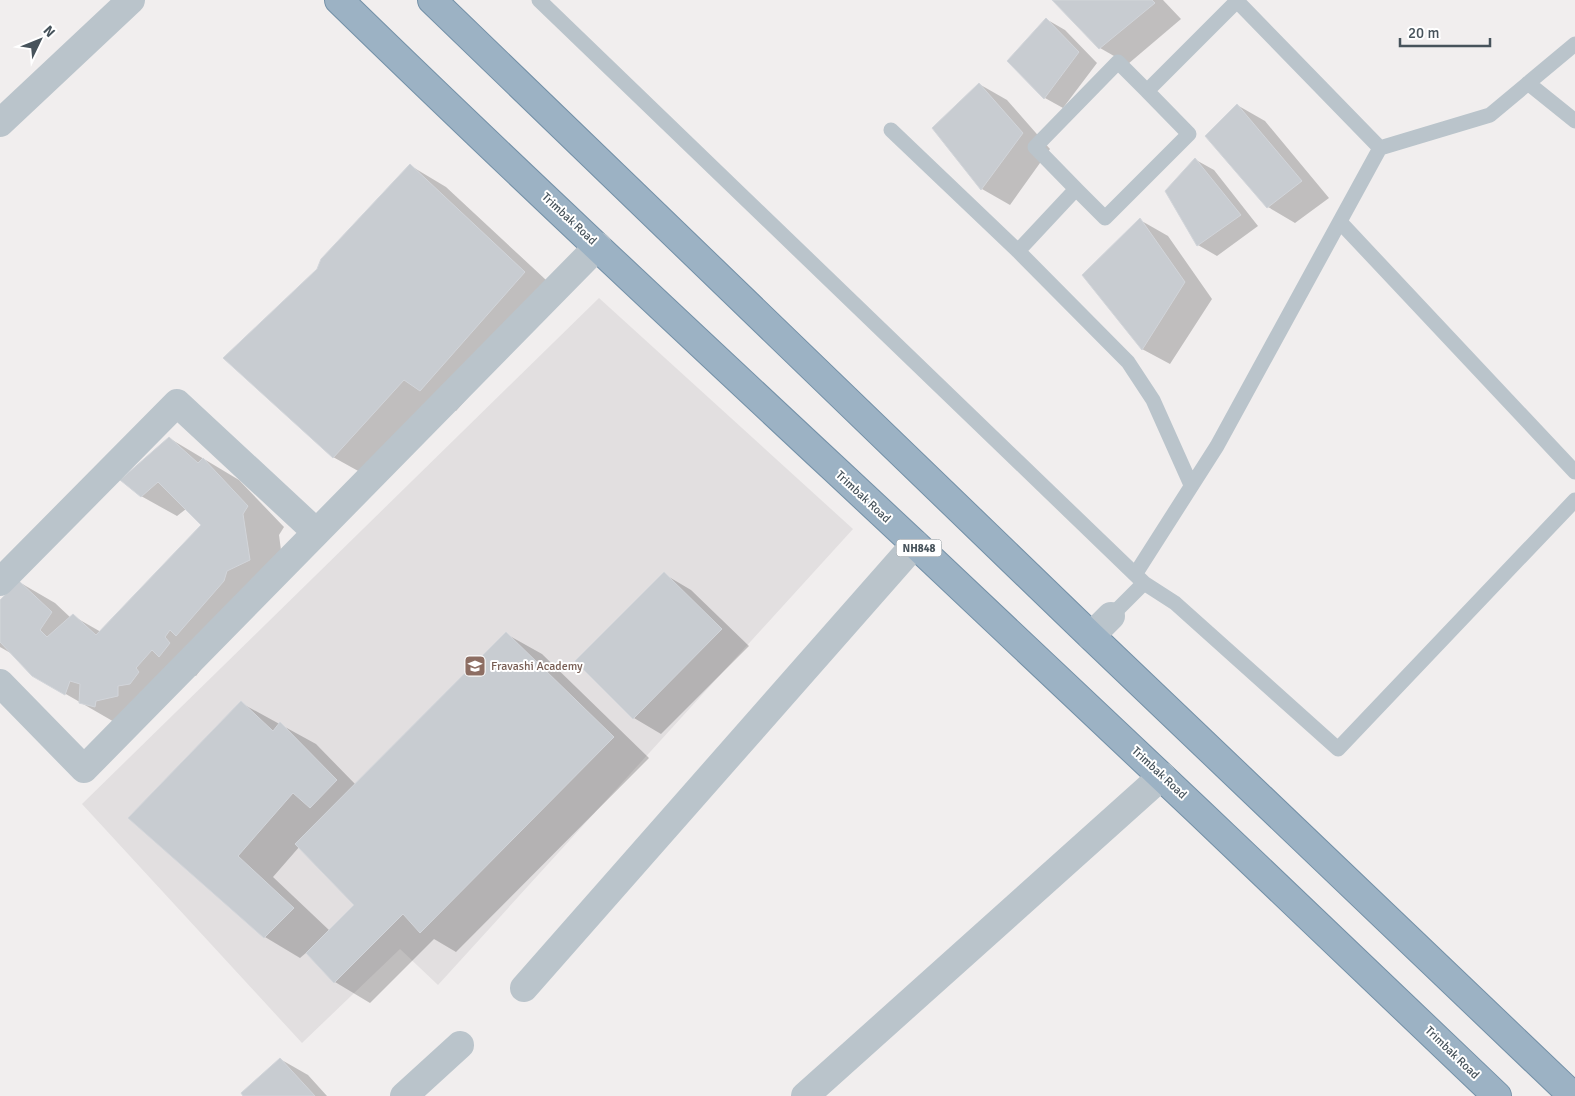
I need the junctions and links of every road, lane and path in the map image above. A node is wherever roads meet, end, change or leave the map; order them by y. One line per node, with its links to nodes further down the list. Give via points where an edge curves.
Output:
1 (131, 0): 10 (street)
2 (339, 0): 15 (highway, Trimbak Road / NH848)
3 (432, 0): 25 (highway)
4 (539, 0): 22 (lane)
5 (1236, 0): 8 (lane); 12 (lane)
6 (1575, 44): 7 (lane)
7 (1528, 83): 9 (lane); 12 (lane, via 1490,115)
8 (1147, 91): 13 (lane, via 1118,62 1035,147); 13 (lane, via 1189,134 1104,218)
9 (1575, 121)
10 (0, 123)
11 (891, 130): 16 (lane)
12 (1380, 148): 14 (lane)
13 (1076, 189): 16 (lane)
14 (1340, 222): 17 (lane); 18 (lane, via 1217,446)
15 (598, 246): 20 (street); 21 (highway, Trimbak Road / NH848)
16 (1018, 251): 18 (lane, via 1128,362 1152,400)
17 (1575, 472)
18 (1191, 485): 22 (lane)
19 (1575, 500): 22 (lane, via 1338,749 1175,603)
20 (316, 532): 23 (street, via 178,403); 26 (street, via 84,769)
21 (915, 544): 27 (highway, Trimbak Road / NH848); 28 (street)
22 (1140, 578): 24 (lane)
23 (0, 582)
24 (1111, 616): 25 (street)
25 (1090, 636): 33 (highway)
26 (0, 683)
27 (1162, 776): 31 (street); 32 (highway, Trimbak Road / NH848)
28 (524, 988)
29 (460, 1045): 30 (street)
30 (404, 1096)
31 (805, 1096)
32 (1498, 1096)
33 (1573, 1096)

